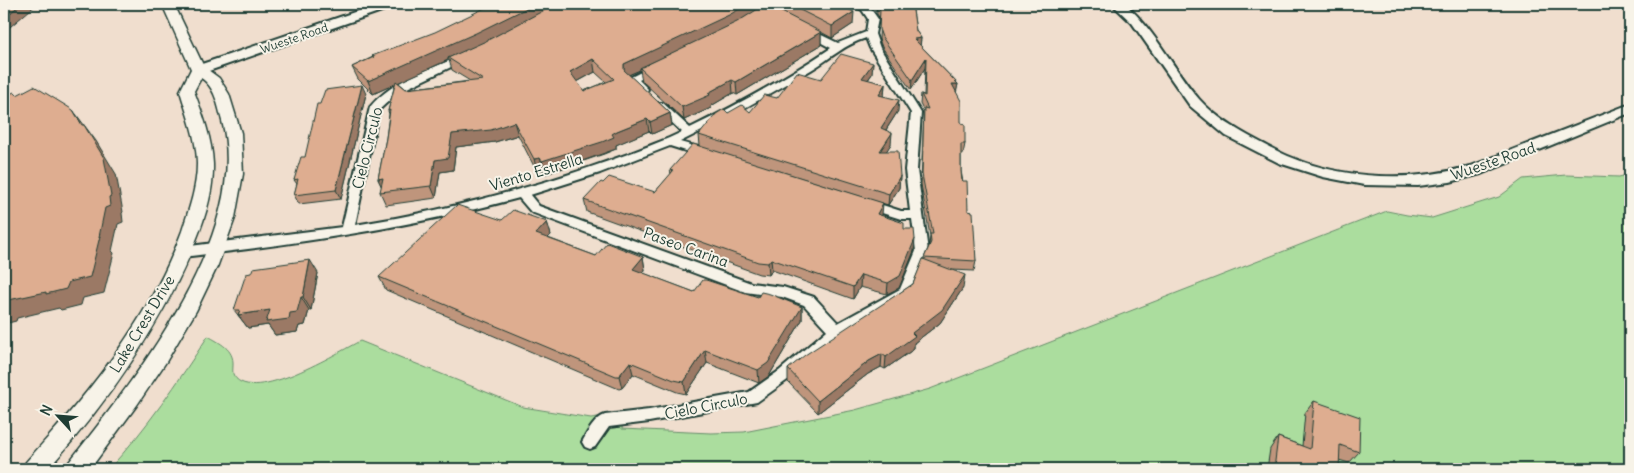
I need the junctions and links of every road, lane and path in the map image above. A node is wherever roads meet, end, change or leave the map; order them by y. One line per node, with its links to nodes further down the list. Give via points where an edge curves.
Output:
1 (168, 4): 12 (main road, Lake Crest Drive)
2 (389, 4): 12 (street, Wueste Road)
3 (776, 4): 6 (street, via 770,13)
4 (856, 4): 8 (street, Cielo Circulo, via 865,8 873,20)
5 (1118, 4): 13 (street, Wueste Road, via 1136,20 1195,103 1231,132 1284,160 1323,172 1364,180 1418,181 1450,177 1476,170)
6 (750, 21)
7 (799, 27): 9 (street)
8 (870, 34): 9 (street, Viento Estrella, via 858,36); 19 (street, Cielo Circulo, via 875,48 916,113 911,170)
9 (840, 48): 14 (street, Viento Estrella, via 726,114)
10 (476, 53): 20 (street, Cielo Circulo, via 390,92 378,101)
11 (666, 63): 14 (street, via 632,79)
12 (198, 70): 21 (main road, Lake Crest Drive, via 215,81 233,133 236,158 232,191); 22 (main road, Lake Crest Drive, via 188,91 203,143 205,166 201,197)
13 (1630, 108)
14 (688, 132): 15 (street, Viento Estrella)
15 (669, 142): 16 (street); 17 (street, Viento Estrella)
16 (719, 157)
17 (522, 194): 20 (street, Viento Estrella, via 446,213); 23 (street, Paseo Carina, via 535,210 750,288 783,292 809,301)
18 (855, 200): 19 (street, via 901,215)
19 (917, 215): 23 (street, Cielo Circulo, via 922,251 905,292)
20 (347, 231): 21 (street, Viento Estrella)
21 (215, 248): 22 (street, Viento Estrella); 26 (main road, Lake Crest Drive, via 184,316 132,398)
22 (182, 252): 25 (main road, Lake Crest Drive, via 151,315 100,392)
23 (836, 330): 24 (street, Cielo Circulo, via 752,398 605,421)
24 (590, 442)
25 (34, 469)
26 (77, 469)

